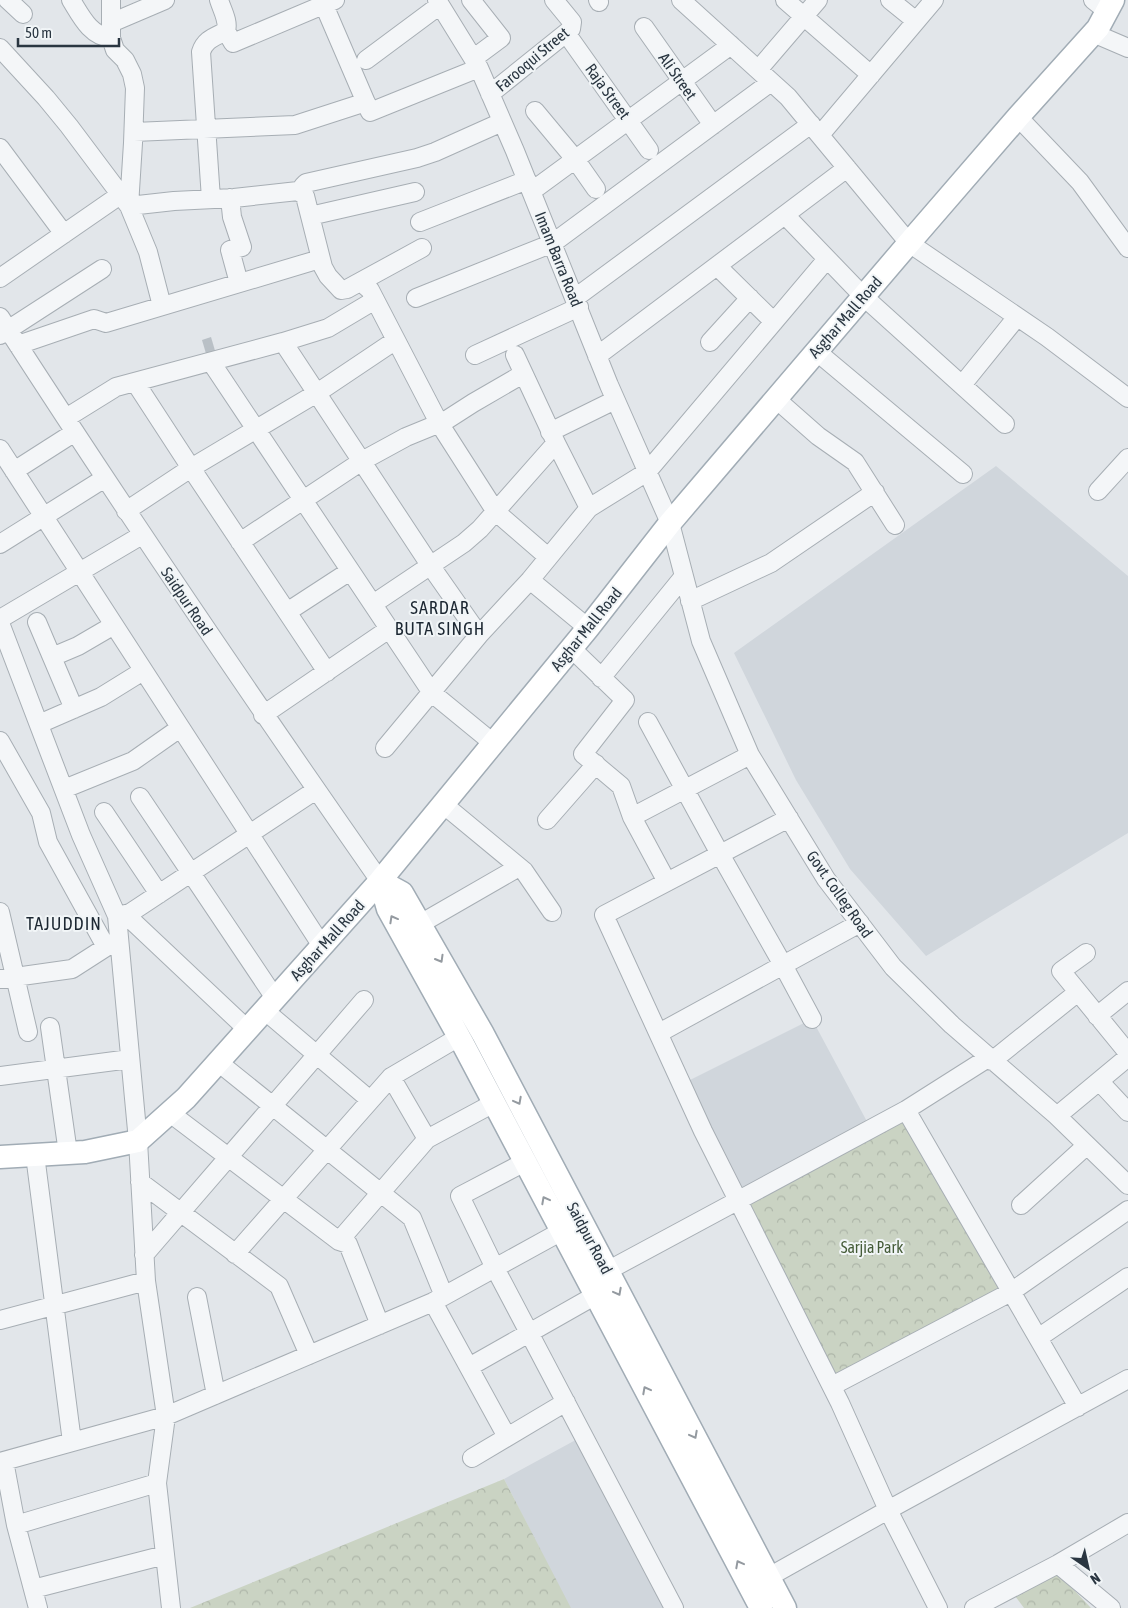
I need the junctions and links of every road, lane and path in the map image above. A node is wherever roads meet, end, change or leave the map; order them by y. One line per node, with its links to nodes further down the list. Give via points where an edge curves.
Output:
1 (8, 0): 18 (street)
2 (70, 0): 22 (street, via 95,32 102,37)
3 (111, 0): 22 (street)
4 (166, 0): 22 (street)
5 (219, 0): 23 (street, via 228,26)
6 (471, 0): 30 (street, via 501,38)
7 (554, 0): 24 (street, Farooqui Street, via 572,22)
8 (681, 0): 16 (street)
9 (785, 0): 19 (street)
10 (818, 0): 19 (street)
11 (890, 0): 20 (street)
12 (934, 0): 20 (street)
13 (330, 2): 17 (street); 35 (street)
14 (439, 2): 29 (street); 30 (street, Imam Barra Road)
15 (1104, 4): 25 (main road, Asghar Mall Road)
16 (700, 6): 26 (street)
17 (295, 8): 23 (street, via 233,43)
18 (23, 14)
19 (804, 16): 31 (street); 32 (street)
20 (916, 21): 31 (street)
21 (644, 27): 33 (street, Ali Street)
22 (111, 30): 43 (street, via 115,50 132,74 135,88)
23 (226, 31): 41 (street, via 207,41 201,52)
24 (566, 33): 34 (street, Farooqui Street); 38 (street, Raja Street)
25 (1093, 33): 28 (street); 37 (main road, Asghar Mall Road)
26 (731, 45): 32 (street); 33 (street)
27 (0, 48): 54 (street, via 64,119)
28 (1128, 48)
29 (366, 60)
30 (476, 63): 34 (street, Imam Barra Road); 35 (street, via 370,112)
31 (871, 75): 42 (street)
32 (765, 76): 40 (street); 42 (street)
33 (682, 81): 38 (street); 40 (street, Ali Street)
34 (490, 94): 39 (street, Imam Barra Road)
35 (366, 102): 41 (street, via 295,125)
36 (535, 111): 46 (street)
37 (1018, 117): 60 (main road, Asghar Mall Road); 62 (street, via 1080,182)
38 (628, 120): 45 (street, Raja Street); 46 (street)
39 (502, 122): 48 (street, Imam Barra Road); 50 (street, via 417,158 306,183)
40 (713, 125): 59 (street)
41 (207, 129): 43 (street); 53 (street)
42 (815, 129): 47 (street); 74 (street)
43 (134, 132): 54 (street)
44 (0, 148): 58 (street)
45 (649, 150)
46 (575, 159): 48 (street); 49 (street)
47 (847, 168): 55 (street); 60 (street)
48 (529, 186): 57 (street); 59 (street, Imam Barra Road)
49 (596, 190)
50 (302, 192): 52 (street); 56 (street)
51 (415, 192): 56 (street)
52 (230, 198): 53 (street); 69 (street, via 242,247 230,250)
53 (211, 199): 54 (street)
54 (125, 201): 58 (street); 75 (street, via 148,252)
55 (785, 215): 64 (street); 65 (street)
56 (310, 216): 63 (street)
57 (420, 222)
58 (64, 234): 67 (street)
59 (553, 243): 71 (street); 74 (street, Imam Barra Road)
60 (909, 243): 70 (main road, Asghar Mall Road); 76 (street)
61 (422, 248): 68 (street)
62 (1128, 248)
63 (320, 259): 68 (street, via 328,276 341,290); 69 (street)
64 (827, 259): 70 (street); 77 (street)
65 (717, 266): 72 (street); 86 (street)
66 (102, 268): 78 (street)
67 (0, 278)
68 (361, 282): 73 (street)
69 (239, 283): 75 (street)
70 (864, 296): 83 (main road, Asghar Mall Road); 90 (street)
71 (416, 298)
72 (750, 298): 77 (street); 81 (street)
73 (375, 300): 79 (street); 80 (street, via 328,328)
74 (577, 302): 84 (street); 86 (street, Imam Barra Road)
75 (162, 306): 82 (street, via 106,323 94,319)
76 (1017, 317): 90 (street); 92 (street)
77 (774, 322): 105 (street)
78 (3, 327): 82 (street, Saidpur Road)
79 (396, 340): 91 (street); 95 (street)
80 (283, 342): 87 (street); 91 (street)
81 (710, 342)
82 (18, 345): 97 (street, Saidpur Road)
83 (816, 351): 93 (main road, Asghar Mall Road); 106 (street)
84 (475, 355)
85 (515, 355): 88 (street)
86 (597, 356): 94 (street, Imam Barra Road)
87 (210, 362): 89 (street); 98 (street)
88 (523, 374): 95 (street); 99 (street)
89 (135, 382): 97 (street, via 116,387); 103 (street)
90 (962, 385): 96 (street)
91 (317, 393): 98 (street); 102 (street)
92 (1128, 398)
93 (776, 399): 109 (street, via 818,436 855,462); 115 (main road, Asghar Mall Road)
94 (615, 400): 99 (street); 105 (street, Imam Barra Road)
95 (439, 424): 102 (street, via 406,437); 113 (street)
96 (1006, 424)
97 (70, 425): 104 (street); 107 (street, Saidpur Road)
98 (255, 429): 103 (street); 110 (street)
99 (553, 438): 111 (street); 113 (street)
100 (0, 449): 104 (street)
101 (1128, 458): 108 (street)
102 (362, 461): 110 (street); 121 (street)
103 (191, 468): 112 (street); 118 (street)
104 (14, 471): 114 (street)
105 (647, 472): 111 (street); 115 (street, Imam Barra Road)
106 (963, 474)
107 (105, 478): 112 (street, Saidpur Road); 114 (street)
108 (1098, 491)
109 (874, 492): 116 (street); 126 (street, via 770,563)
110 (302, 501): 118 (street); 122 (street)
111 (590, 508): 120 (street)
112 (126, 511): 117 (street, Saidpur Road)
113 (496, 512): 120 (street); 121 (street, via 464,543)
114 (44, 516): 119 (street); 123 (street)
115 (670, 523): 124 (street, Govt. Colleg Road); 133 (main road, Asghar Mall Road)
116 (895, 524)
117 (142, 535): 123 (street); 144 (street, Saidpur Road)
118 (240, 542): 128 (street)
119 (0, 544)
120 (548, 557): 125 (street)
121 (430, 565): 127 (street); 135 (street)
122 (350, 571): 127 (street); 128 (street)
123 (79, 572): 129 (street); 132 (street)
124 (684, 576): 126 (street, Govt. Colleg Road); 141 (street)
125 (530, 580): 133 (street); 135 (street)
126 (690, 600): 151 (street, Govt. Colleg Road, via 700,641)
127 (373, 604): 134 (street)
128 (287, 612): 140 (street)
129 (0, 618)
130 (37, 622): 138 (street)
131 (0, 623): 137 (street)
132 (114, 625): 138 (street); 139 (street)
133 (588, 628): 136 (main road, Asghar Mall Road)
134 (389, 629): 140 (street); 142 (street)
135 (479, 635): 142 (street)
136 (571, 648): 141 (street); 149 (main road, Asghar Mall Road)
137 (5, 651): 146 (street)
138 (52, 657): 143 (street)
139 (143, 670): 143 (street, via 101,697); 147 (street)
140 (327, 672): 144 (street)
141 (601, 678): 152 (street, via 625,700 583,754)
142 (432, 693): 149 (street); 150 (street)
143 (74, 709): 146 (street)
144 (263, 715): 155 (street, Saidpur Road)
145 (648, 722): 154 (street)
146 (39, 724): 153 (street)
147 (180, 728): 153 (street, via 133,761); 162 (street)
148 (0, 741): 174 (street, via 40,813 48,842)
149 (493, 743): 157 (main road, Asghar Mall Road)
150 (385, 748)
151 (750, 755): 154 (street); 160 (street, Govt. Colleg Road)
152 (596, 764): 159 (street, via 621,786); 161 (street)
153 (64, 789): 171 (street, via 81,834)
154 (685, 789): 159 (street); 163 (street)
155 (316, 790): 162 (street); 166 (street, Saidpur Road)
156 (140, 797): 165 (street)
157 (443, 804): 164 (street); 166 (main road, Asghar Mall Road)
158 (104, 812): 168 (street)
159 (632, 817): 167 (street)
160 (789, 818): 163 (street); 172 (street, Govt. Colleg Road, via 826,879)
161 (547, 820)
162 (249, 834): 165 (street); 175 (street)
163 (720, 854): 167 (street); 177 (street)
164 (519, 867): 170 (street); 173 (street)
165 (191, 873): 168 (street); 182 (street)
166 (380, 881): 173 (main road, Saidpur Road, via 402,893); 175 (main road, Asghar Mall Road); 189 (main road, Saidpur Road, one-way to 166, via 388,909)
167 (667, 882): 188 (street, via 604,915)
168 (159, 894): 171 (street)
169 (0, 912): 178 (street)
170 (552, 912)
171 (121, 915): 174 (street); 186 (street)
172 (860, 923): 177 (street); 193 (street, Govt. Colleg Road, via 894,968)
173 (420, 924): 230 (main road, Saidpur Road, one-way to 230, via 483,1034)
174 (113, 943): 178 (street, via 72,969); 192 (street)
175 (322, 946): 182 (main road, Asghar Mall Road)
176 (1086, 953): 180 (street, via 1062,971)
177 (783, 965): 184 (street); 188 (street)
178 (8, 978): 187 (street)
179 (1128, 991): 183 (street)
180 (1078, 992): 183 (street); 193 (street)
181 (364, 1000): 190 (street)
182 (269, 1004): 186 (main road, Asghar Mall Road); 190 (street)
183 (1097, 1016): 191 (street)
184 (812, 1020)
185 (50, 1028): 195 (street)
186 (246, 1029): 194 (main road, Asghar Mall Road)
187 (28, 1032)
188 (658, 1033): 219 (street)
189 (459, 1037): 197 (street); 200 (main road, Saidpur Road)
190 (317, 1055): 199 (street); 201 (street)
191 (1128, 1055): 198 (street)
192 (130, 1059): 195 (street); 207 (street)
193 (990, 1059): 202 (street); 205 (street, Govt. Colleg Road)
194 (218, 1062): 201 (street); 204 (main road, Asghar Mall Road)
195 (56, 1069): 196 (street); 210 (street)
196 (0, 1076)
197 (391, 1077): 199 (street); 206 (street)
198 (1099, 1081): 203 (street); 205 (street)
199 (370, 1100): 209 (street)
200 (494, 1103): 206 (street); 214 (main road, Saidpur Road)
201 (273, 1106): 209 (street); 213 (street)
202 (906, 1110): 219 (street); 231 (street)
203 (1128, 1112)
204 (170, 1113): 207 (main road, Asghar Mall Road); 213 (street)
205 (1056, 1116): 208 (street, Govt. Colleg Road)
206 (427, 1139): 217 (street)
207 (138, 1141): 210 (main road, Asghar Mall Road); 215 (street)
208 (1087, 1146): 216 (street, Govt. Colleg Road); 220 (street)
209 (326, 1150): 217 (street); 218 (street)
210 (68, 1153): 211 (main road, Asghar Mall Road)
211 (35, 1155): 212 (main road, Asghar Mall Road); 234 (street)
212 (0, 1157)
213 (229, 1158): 218 (street); 222 (street)
214 (525, 1162): 223 (main road, Saidpur Road, one-way to 214); 227 (street, via 460,1196)
215 (140, 1182): 222 (street); 226 (street)
216 (1128, 1185)
217 (381, 1193): 224 (street); 233 (street, via 412,1218)
218 (283, 1199): 224 (street); 225 (street)
219 (738, 1200): 230 (street); 242 (street)
220 (1021, 1204)
221 (1128, 1210): 231 (street)
222 (182, 1213): 225 (street); 226 (street)
223 (562, 1231): 227 (street); 230 (main road, Saidpur Road)
224 (339, 1241): 236 (street, via 348,1244)
225 (235, 1254): 239 (street, via 279,1286)
226 (144, 1255): 229 (street)
227 (495, 1268): 233 (street); 237 (street)
228 (1128, 1277): 238 (street)
229 (146, 1282): 234 (street); 246 (street)
230 (597, 1282): 237 (street); 257 (main road, Saidpur Road)
231 (1011, 1292): 238 (street); 242 (street)
232 (197, 1297): 243 (street)
233 (439, 1299): 236 (street); 240 (street)
234 (54, 1305): 235 (street); 248 (street)
235 (0, 1320)
236 (380, 1325): 239 (street)
237 (529, 1333): 240 (street); 244 (street)
238 (1038, 1338): 245 (street)
239 (309, 1355): 243 (street)
240 (468, 1367): 247 (street)
241 (1127, 1383): 245 (street)
242 (832, 1386): 252 (street)
243 (216, 1395): 246 (street)
244 (566, 1402): 247 (street); 262 (street)
245 (1078, 1407): 252 (street)
246 (166, 1416): 248 (street); 251 (street)
247 (507, 1437): 249 (street)
248 (72, 1442): 250 (street)
249 (472, 1458)
250 (2, 1462): 254 (street)
251 (156, 1484): 254 (street); 255 (street)
252 (888, 1510): 257 (street); 265 (street)
253 (1128, 1523): 256 (street)
254 (16, 1525): 258 (street)
255 (165, 1555): 258 (street); 261 (street)
256 (1058, 1564): 259 (street); 266 (street)
257 (760, 1582): 263 (main road, Saidpur Road); 264 (main road, Saidpur Road)
258 (33, 1589): 260 (street)
259 (1106, 1607)
260 (38, 1608)
261 (171, 1608)
262 (674, 1608)
263 (761, 1608)
264 (785, 1608)
265 (938, 1608)
266 (974, 1608)

